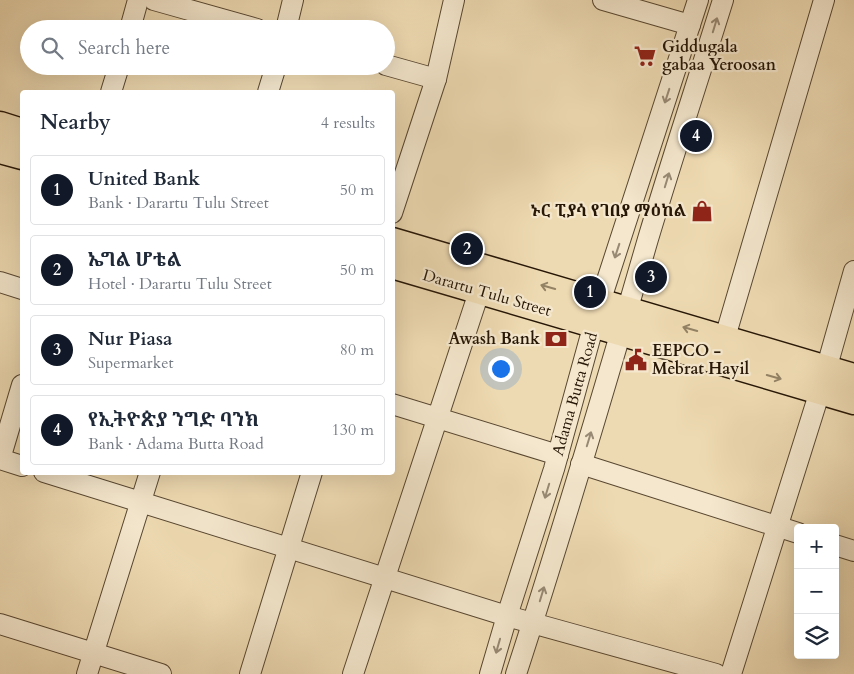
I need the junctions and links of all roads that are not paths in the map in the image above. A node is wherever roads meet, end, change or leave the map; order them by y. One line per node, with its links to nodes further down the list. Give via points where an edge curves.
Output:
1 (138, 0): 9 (street)
2 (154, 0): 10 (street)
3 (293, 0): 11 (street)
4 (454, 0): 16 (street)
5 (602, 0): 12 (street)
6 (698, 0): 12 (street, Adama Butta Road)
7 (723, 0): 30 (street, Adama Butta Road, one-way to 7, via 649,238)
8 (824, 0): 31 (street)
9 (132, 20)
10 (225, 20)
11 (288, 20)
12 (690, 26): 30 (street, Adama Butta Road, one-way to 30)
13 (395, 68): 16 (street)
14 (116, 75): 17 (street)
15 (273, 75): 18 (street)
16 (436, 79): 23 (street)
17 (112, 90)
18 (269, 90)
19 (0, 125): 20 (main road)
20 (20, 131)
21 (0, 150): 22 (main road)
22 (20, 155)
23 (395, 204)
24 (395, 242): 27 (main road, Darartu Tulu Street)
25 (395, 265): 27 (main road, Darartu Tulu Street)
26 (854, 271): 33 (street)
27 (483, 280): 30 (main road, Darartu Tulu Street); 37 (street)
28 (0, 282): 29 (street)
29 (20, 288)
30 (611, 320): 31 (main road, Darartu Tulu Street); 38 (street, Adama Butta Road); 40 (street, Adama Butta Road, one-way to 30)
31 (722, 350): 33 (main road, Darartu Tulu Street)
32 (854, 378): 33 (main road)
33 (823, 380): 35 (main road); 46 (street)
34 (20, 392): 39 (street)
35 (854, 401)
36 (395, 405): 37 (street)
37 (438, 418): 38 (street); 51 (street)
38 (558, 455): 52 (street, Adama Butta Road, one-way to 52)
39 (0, 459): 41 (street)
40 (581, 464): 46 (street); 53 (street, Adama Butta Road, one-way to 40)
41 (20, 465)
42 (53, 475): 45 (street)
43 (149, 475): 45 (street)
44 (311, 475): 49 (street)
45 (140, 503): 49 (street); 55 (street)
46 (778, 526): 47 (street); 63 (street)
47 (794, 532)
48 (839, 546): 50 (street)
49 (288, 549): 51 (street); 58 (street)
50 (854, 551)
51 (384, 578): 52 (street); 59 (street)
52 (507, 616): 53 (street); 60 (street, Adama Butta Road, one-way to 60)
53 (533, 623): 61 (street, Adama Butta Road); 62 (street)
54 (0, 624): 55 (street)
55 (93, 653): 56 (street); 57 (street)
56 (87, 674)
57 (161, 674)
58 (250, 674)
59 (353, 674)
60 (490, 674)
61 (516, 674)
62 (716, 674)
63 (731, 674)

